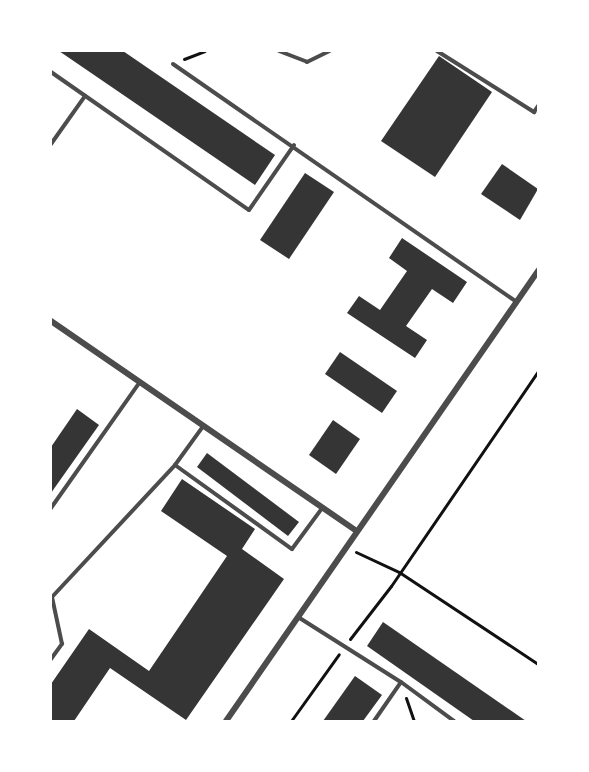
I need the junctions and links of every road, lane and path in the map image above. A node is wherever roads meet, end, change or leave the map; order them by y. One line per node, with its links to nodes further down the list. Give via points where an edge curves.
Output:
1 (205, 51): 5 (path)
2 (279, 51): 3 (lane, via 307,62)
3 (330, 51)
4 (437, 51): 8 (lane, via 534,112)
5 (173, 64): 10 (lane)
6 (51, 72): 7 (lane)
7 (85, 96): 9 (lane); 10 (lane, via 249,210)
8 (538, 106)
9 (51, 144)
10 (294, 145): 12 (lane)
11 (538, 270): 12 (street)
12 (517, 302): 20 (street)
13 (51, 321): 15 (street)
14 (538, 371): 22 (path)
15 (140, 382): 16 (street); 19 (lane)
16 (204, 425): 17 (lane); 18 (street)
17 (175, 465): 18 (lane, via 292,549); 23 (lane)
18 (323, 507): 20 (street)
19 (51, 508)
20 (357, 531): 21 (street)
21 (346, 547): 22 (path); 24 (street)
22 (399, 572): 25 (path); 27 (path)
23 (51, 597): 26 (lane, via 62,644)
24 (298, 617): 25 (lane); 29 (street)
25 (346, 645): 28 (lane); 30 (path)
26 (51, 659)
27 (538, 664)
28 (400, 682): 31 (lane); 32 (path); 33 (lane)
29 (226, 721)
30 (291, 721)
31 (374, 721)
32 (414, 721)
33 (454, 721)

